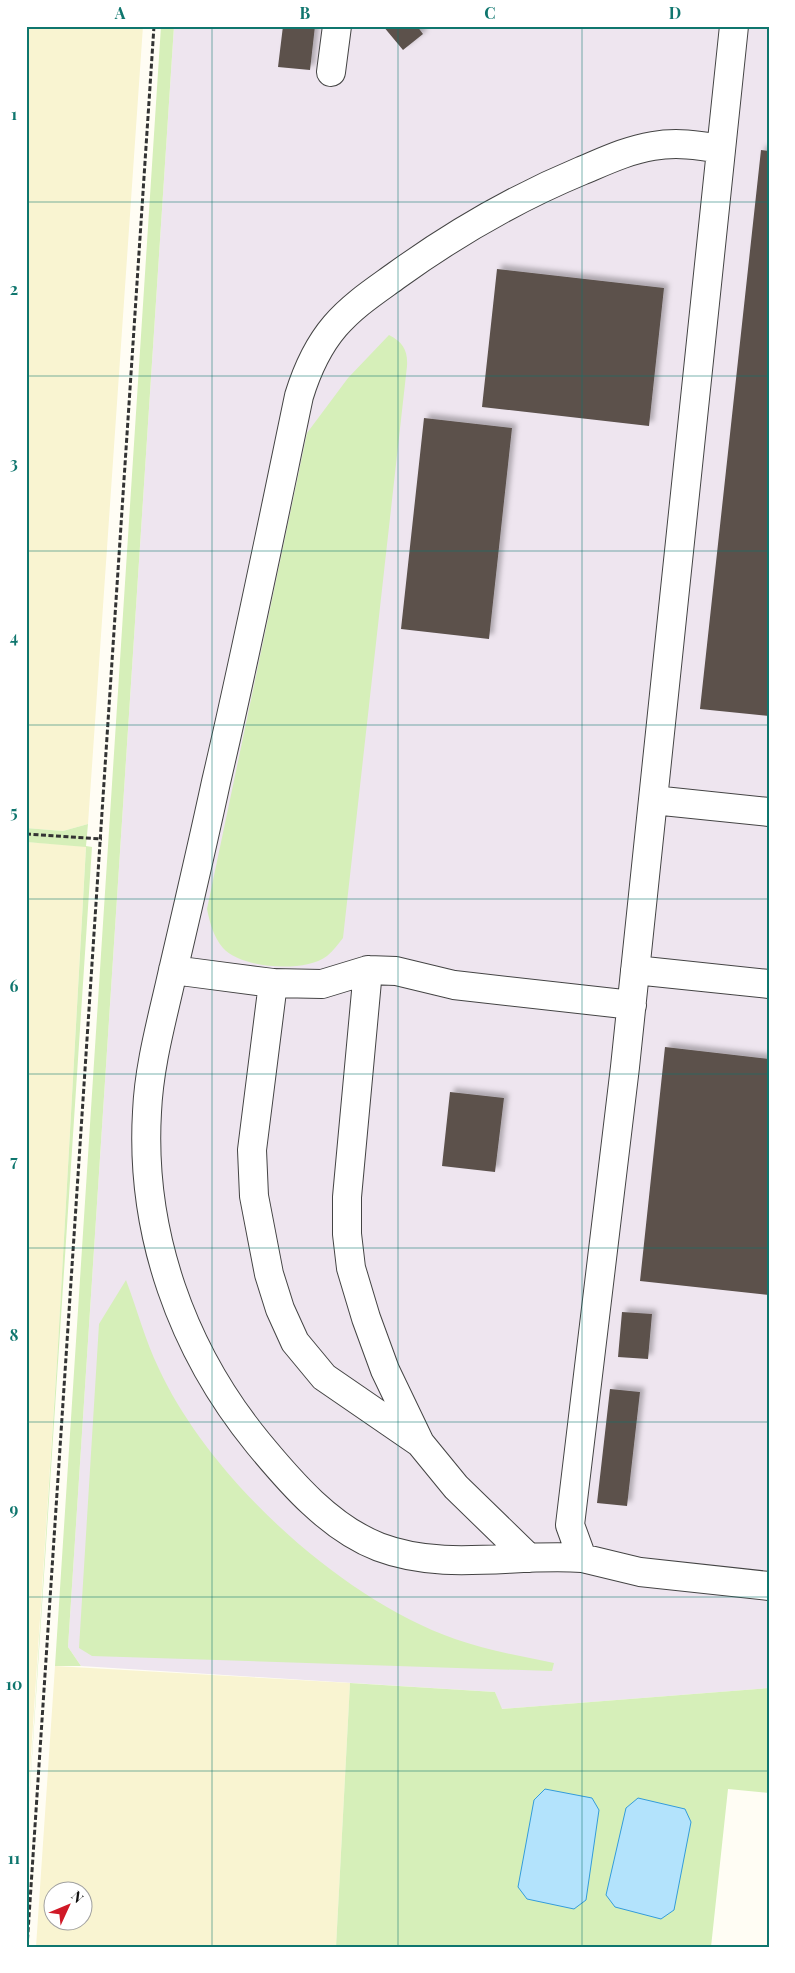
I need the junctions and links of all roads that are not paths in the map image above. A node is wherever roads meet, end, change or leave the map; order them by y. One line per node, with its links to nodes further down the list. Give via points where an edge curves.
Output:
1 (337, 26): 3 (lane)
2 (734, 26): 4 (lane)
3 (331, 72)
4 (721, 149): 5 (lane); 7 (lane, via 670,144 631,151 568,176 483,219 425,255 345,315 319,347 299,396 233,709)
5 (653, 800): 6 (lane); 9 (lane)
6 (769, 812)
7 (173, 970): 10 (lane); 14 (lane, via 152,1065 147,1107 150,1200 155,1235 167,1276 198,1353 218,1388 252,1435 310,1500 341,1526 374,1545 399,1554 445,1560)
8 (368, 970): 10 (lane, via 322,984); 12 (lane, via 410,974 454,985); 13 (lane, via 347,1197 350,1260 385,1370)
9 (635, 970): 11 (lane); 12 (lane)
10 (273, 984): 13 (lane, via 252,1150 254,1196 269,1274 280,1309 295,1342 324,1377)
11 (769, 984)
12 (632, 1005): 15 (lane, via 570,1525)
13 (420, 1443): 14 (lane, via 456,1487)
14 (529, 1558): 15 (lane)
15 (582, 1558): 16 (lane, via 640,1572)
16 (769, 1586)

